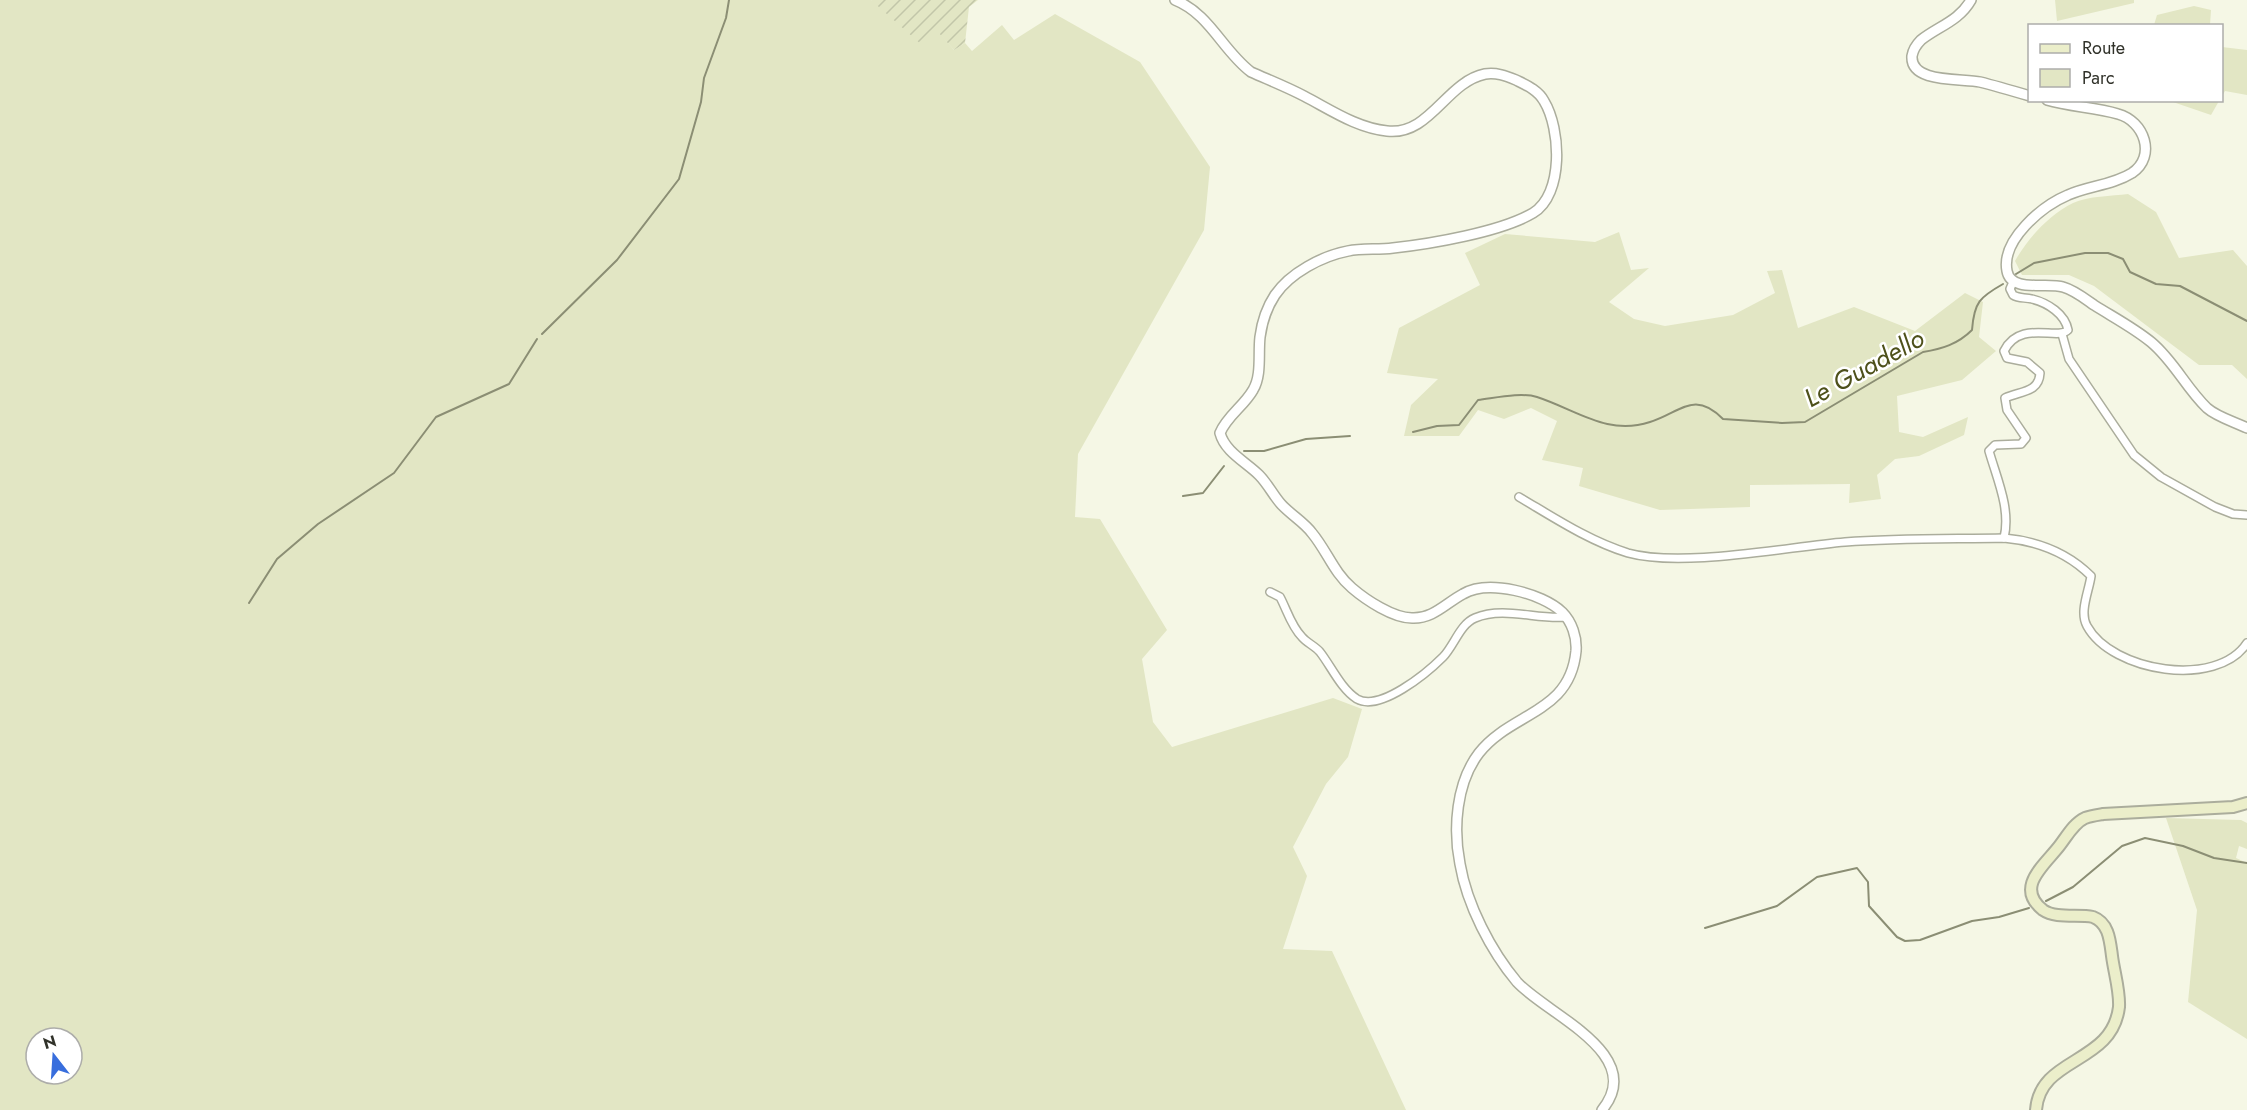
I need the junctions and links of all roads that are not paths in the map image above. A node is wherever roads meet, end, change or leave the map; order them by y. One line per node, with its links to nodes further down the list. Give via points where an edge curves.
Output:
1 (1175, 0): 12 (street, via 1197,12 1251,72 1365,128 1390,132 1411,128 1462,83 1486,73 1503,74 1531,87 1543,99 1551,114 1557,170 1554,185 1538,210 1495,228 1394,248 1348,251 1324,258 1299,272 1277,292 1266,313 1253,390 1220,433 1231,451 1312,532 1339,576 1354,590 1397,616 1431,616 1466,592 1484,587 1526,594 1560,610)
2 (1971, 0): 3 (street, via 1963,14 1914,48 1915,68 1925,75 1978,82)
3 (2028, 95)
4 (2057, 102): 5 (street, via 2131,119 2145,139 2145,155 2131,173 2067,195 2013,237 2006,256 2007,273)
5 (2013, 282): 6 (street, via 2013,296 2051,306 2067,322 2068,330); 7 (street, via 2050,284 2074,292 2151,342 2209,410)
6 (2062, 334): 9 (street, via 2069,359 2134,455 2161,477 2215,507); 10 (street, via 2034,331 2014,339 2004,351 2007,358 2027,362 2040,373 2034,388 2005,398 2007,410 2026,438 2021,444 1995,445 1989,451 2003,499)
7 (2247, 428)
8 (1519, 496): 10 (street, via 1588,536 1628,553 1659,556 1703,556 1846,542)
9 (2247, 514)
10 (2004, 538): 13 (street, via 2027,540 2075,560 2091,576 2084,612 2086,626 2101,642 2139,664 2152,668 2207,669 2237,654)
11 (1270, 592): 12 (street, via 1280,597 1293,625 1343,684 1356,698 1367,702 1379,701 1414,681 1441,659 1465,625 1475,618 1499,614)
12 (1566, 617): 15 (street, via 1576,646 1574,667 1566,684 1552,702 1493,738 1477,755 1465,780 1458,811 1457,848 1472,901 1506,968 1539,1001 1597,1044 1607,1059 1612,1089)
13 (2247, 643)
14 (2247, 803): 16 (main road, via 2085,818 2037,870 2030,890 2043,910 2052,915 2093,917 2108,930 2119,1005 2114,1026 2104,1042 2045,1082)
15 (1602, 1110)
16 (2036, 1110)

